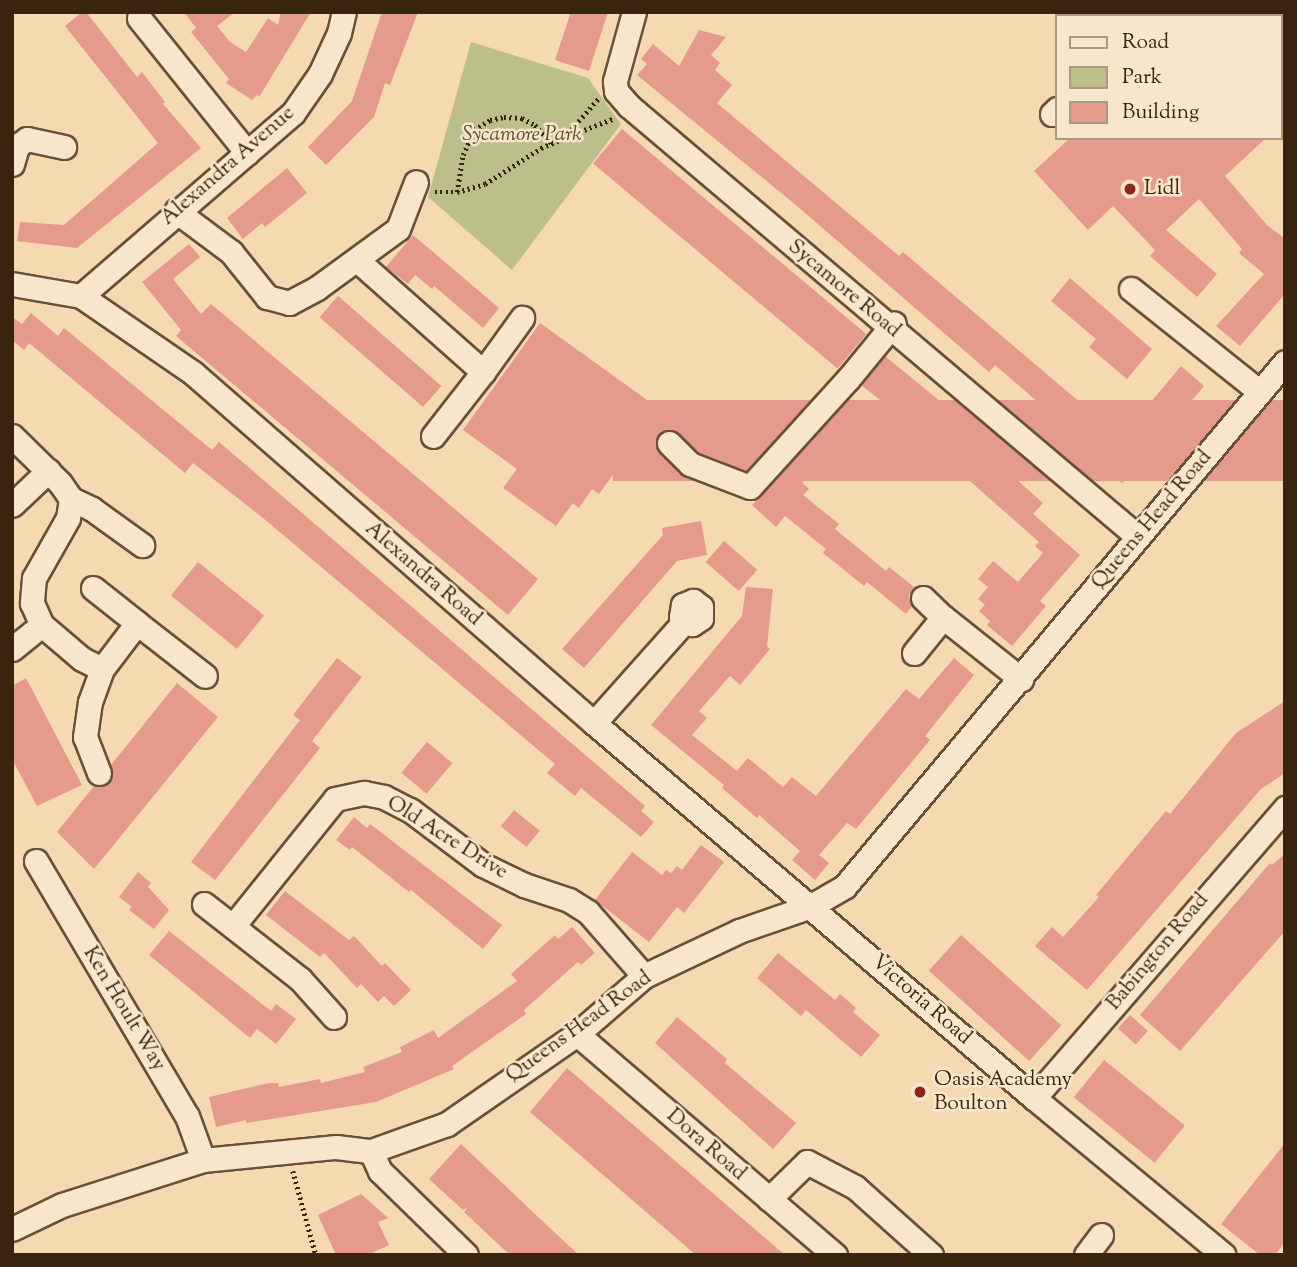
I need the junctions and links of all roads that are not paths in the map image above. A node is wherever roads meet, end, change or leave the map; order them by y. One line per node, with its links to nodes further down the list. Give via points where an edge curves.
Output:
1 (344, 12): 5 (street, Alexandra Avenue, via 320,74 293,113)
2 (634, 12): 14 (street, Sycamore Road, via 616,92)
3 (139, 18): 5 (street)
4 (64, 147): 6 (street, via 27,139 17,146)
5 (247, 153): 8 (street, Alexandra Avenue)
6 (12, 164)
7 (415, 187): 9 (street, via 398,229)
8 (176, 211): 9 (street, via 231,252 267,297 289,303); 12 (street, Alexandra Avenue)
9 (357, 260): 16 (street)
10 (12, 284): 12 (street, Alexandra Road)
11 (1130, 289): 17 (street)
12 (81, 296): 37 (street, Alexandra Road, via 193,373)
13 (522, 318): 16 (street)
14 (892, 325): 20 (street, via 750,487 690,464); 24 (street, Sycamore Road)
15 (1285, 362): 17 (street, Queens Head Road)
16 (483, 372): 19 (street)
17 (1260, 392): 24 (street, Queens Head Road)
18 (12, 436): 21 (street)
19 (433, 436)
20 (668, 443)
21 (48, 471): 22 (street); 23 (street)
22 (71, 499): 25 (street); 31 (street, via 68,518 34,578 32,603)
23 (12, 505)
24 (1137, 537): 36 (street, Queens Head Road)
25 (142, 545)
26 (93, 588): 30 (street)
27 (923, 598): 28 (street)
28 (943, 617): 33 (street); 36 (street)
29 (685, 621): 37 (street)
30 (137, 623): 34 (street); 35 (street)
31 (42, 625): 32 (street); 34 (street, via 82,659)
32 (12, 649)
33 (914, 653)
34 (102, 669): 38 (street, via 90,702 85,737)
35 (205, 676)
36 (1021, 679): 42 (street, Queens Head Road, via 845,886)
37 (594, 723): 42 (street, Alexandra Road)
38 (99, 773)
39 (1285, 808): 47 (street, Babington Road)
40 (36, 861): 49 (street, Ken Hoult Way, via 187,1116)
41 (204, 904): 43 (street)
42 (811, 906): 44 (street, Queens Head Road, via 739,931); 47 (street, Victoria Road)
43 (233, 926): 44 (street, Old Acre Drive, via 335,799 363,793 410,810 483,865 588,912); 45 (street, via 300,979)
44 (644, 976): 46 (street, Queens Head Road)
45 (334, 1017)
46 (577, 1034): 48 (street, Queens Head Road, via 447,1124); 50 (street, Dora Road)
47 (1034, 1098): 57 (street, Victoria Road)
48 (371, 1151): 49 (street, Queens Head Road, via 336,1147); 53 (street, via 380,1171)
49 (202, 1160): 51 (street, Queens Head Road, via 62,1205)
50 (769, 1199): 54 (street, Dora Road); 55 (street, via 807,1162 855,1187)
51 (12, 1229)
52 (1101, 1235): 56 (street)
53 (466, 1255)
54 (835, 1255)
55 (930, 1255)
56 (1086, 1255)
57 (1224, 1255)

